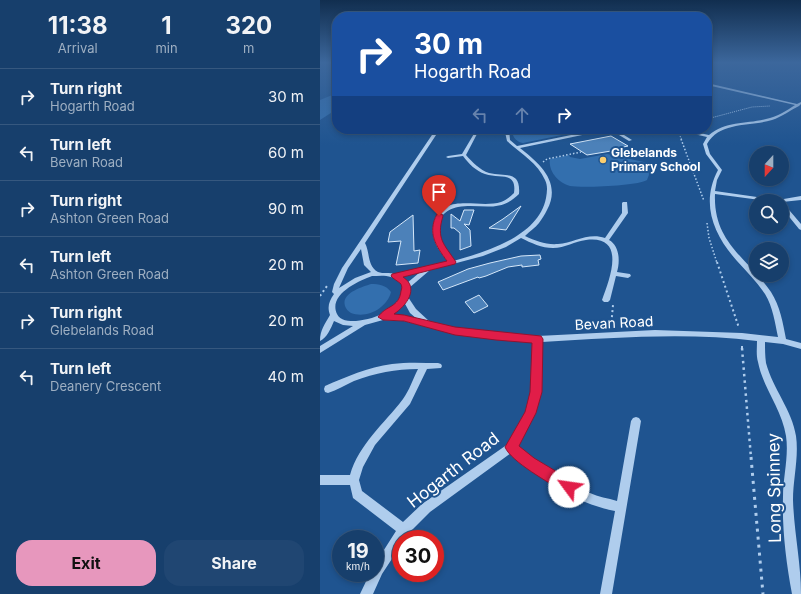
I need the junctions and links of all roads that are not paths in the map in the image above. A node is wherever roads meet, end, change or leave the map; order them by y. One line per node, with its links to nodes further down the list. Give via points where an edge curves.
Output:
1 (732, 90): 2 (street)
2 (800, 104): 10 (street, via 770,120 717,130)
3 (435, 134): 25 (street)
4 (475, 134): 14 (street)
5 (507, 134): 13 (street, via 508,140)
6 (577, 134): 13 (street)
7 (620, 134): 12 (street)
8 (700, 134): 11 (street)
9 (712, 134): 11 (street)
10 (712, 134)
11 (709, 136): 16 (street, via 705,144 706,150 720,170)
12 (630, 140)
13 (516, 147): 23 (street, via 536,164 548,182 549,199 542,216)
14 (464, 155): 15 (street); 26 (street, via 485,176 513,178 517,189 516,194 503,203 444,206 436,226 436,236)
15 (448, 157)
16 (712, 192): 17 (street); 43 (street, via 719,233 735,257 766,290 775,310)
17 (749, 197)
18 (801, 198): 19 (street)
19 (789, 200)
20 (625, 203): 24 (street, via 625,213)
21 (789, 213): 22 (street)
22 (801, 228)
23 (521, 236): 24 (street, via 544,245 555,246 588,238); 26 (street, via 497,249)
24 (606, 240): 29 (street, via 614,247)
25 (363, 244): 28 (street, via 367,265); 33 (street, via 345,268)
26 (452, 262): 27 (street)
27 (430, 267): 30 (street); 32 (street)
28 (377, 274): 30 (street); 33 (street, via 350,282)
29 (615, 274): 31 (street); 35 (street)
30 (395, 276): 32 (street)
31 (628, 276)
32 (406, 286): 34 (street)
33 (334, 294): 36 (street, via 329,306 330,314)
34 (405, 298): 37 (street, via 400,305); 39 (street, Bevan Road, via 413,311)
35 (606, 300)
36 (333, 316): 38 (street, via 342,322); 40 (street)
37 (383, 317): 38 (street); 39 (street, Bevan Road, via 404,318)
38 (364, 323): 45 (street)
39 (429, 324): 41 (street, Bevan Road, via 455,331)
40 (320, 338)
41 (538, 339): 42 (street, Bevan Road, via 656,334 742,336); 50 (street, Hogarth Road, via 536,392 530,413)
42 (762, 339): 43 (street, Bevan Road); 58 (street, Long Spinney, via 760,351 763,366 789,424 791,438 789,540)
43 (783, 341): 44 (street, Bevan Road)
44 (801, 346)
45 (320, 350)
46 (424, 366): 47 (street); 48 (street, via 382,369); 52 (street, via 407,401 372,442 358,465)
47 (438, 366)
48 (328, 389)
49 (636, 420): 53 (street)
50 (511, 447): 53 (street, via 559,482 589,498); 54 (street, Hogarth Road, via 426,508)
51 (320, 480): 52 (street)
52 (354, 480): 54 (street, via 357,494)
53 (620, 508): 57 (street)
54 (404, 530)
55 (392, 548): 56 (street, Hogarth Road)
56 (366, 594)
57 (606, 594)
58 (798, 594)

